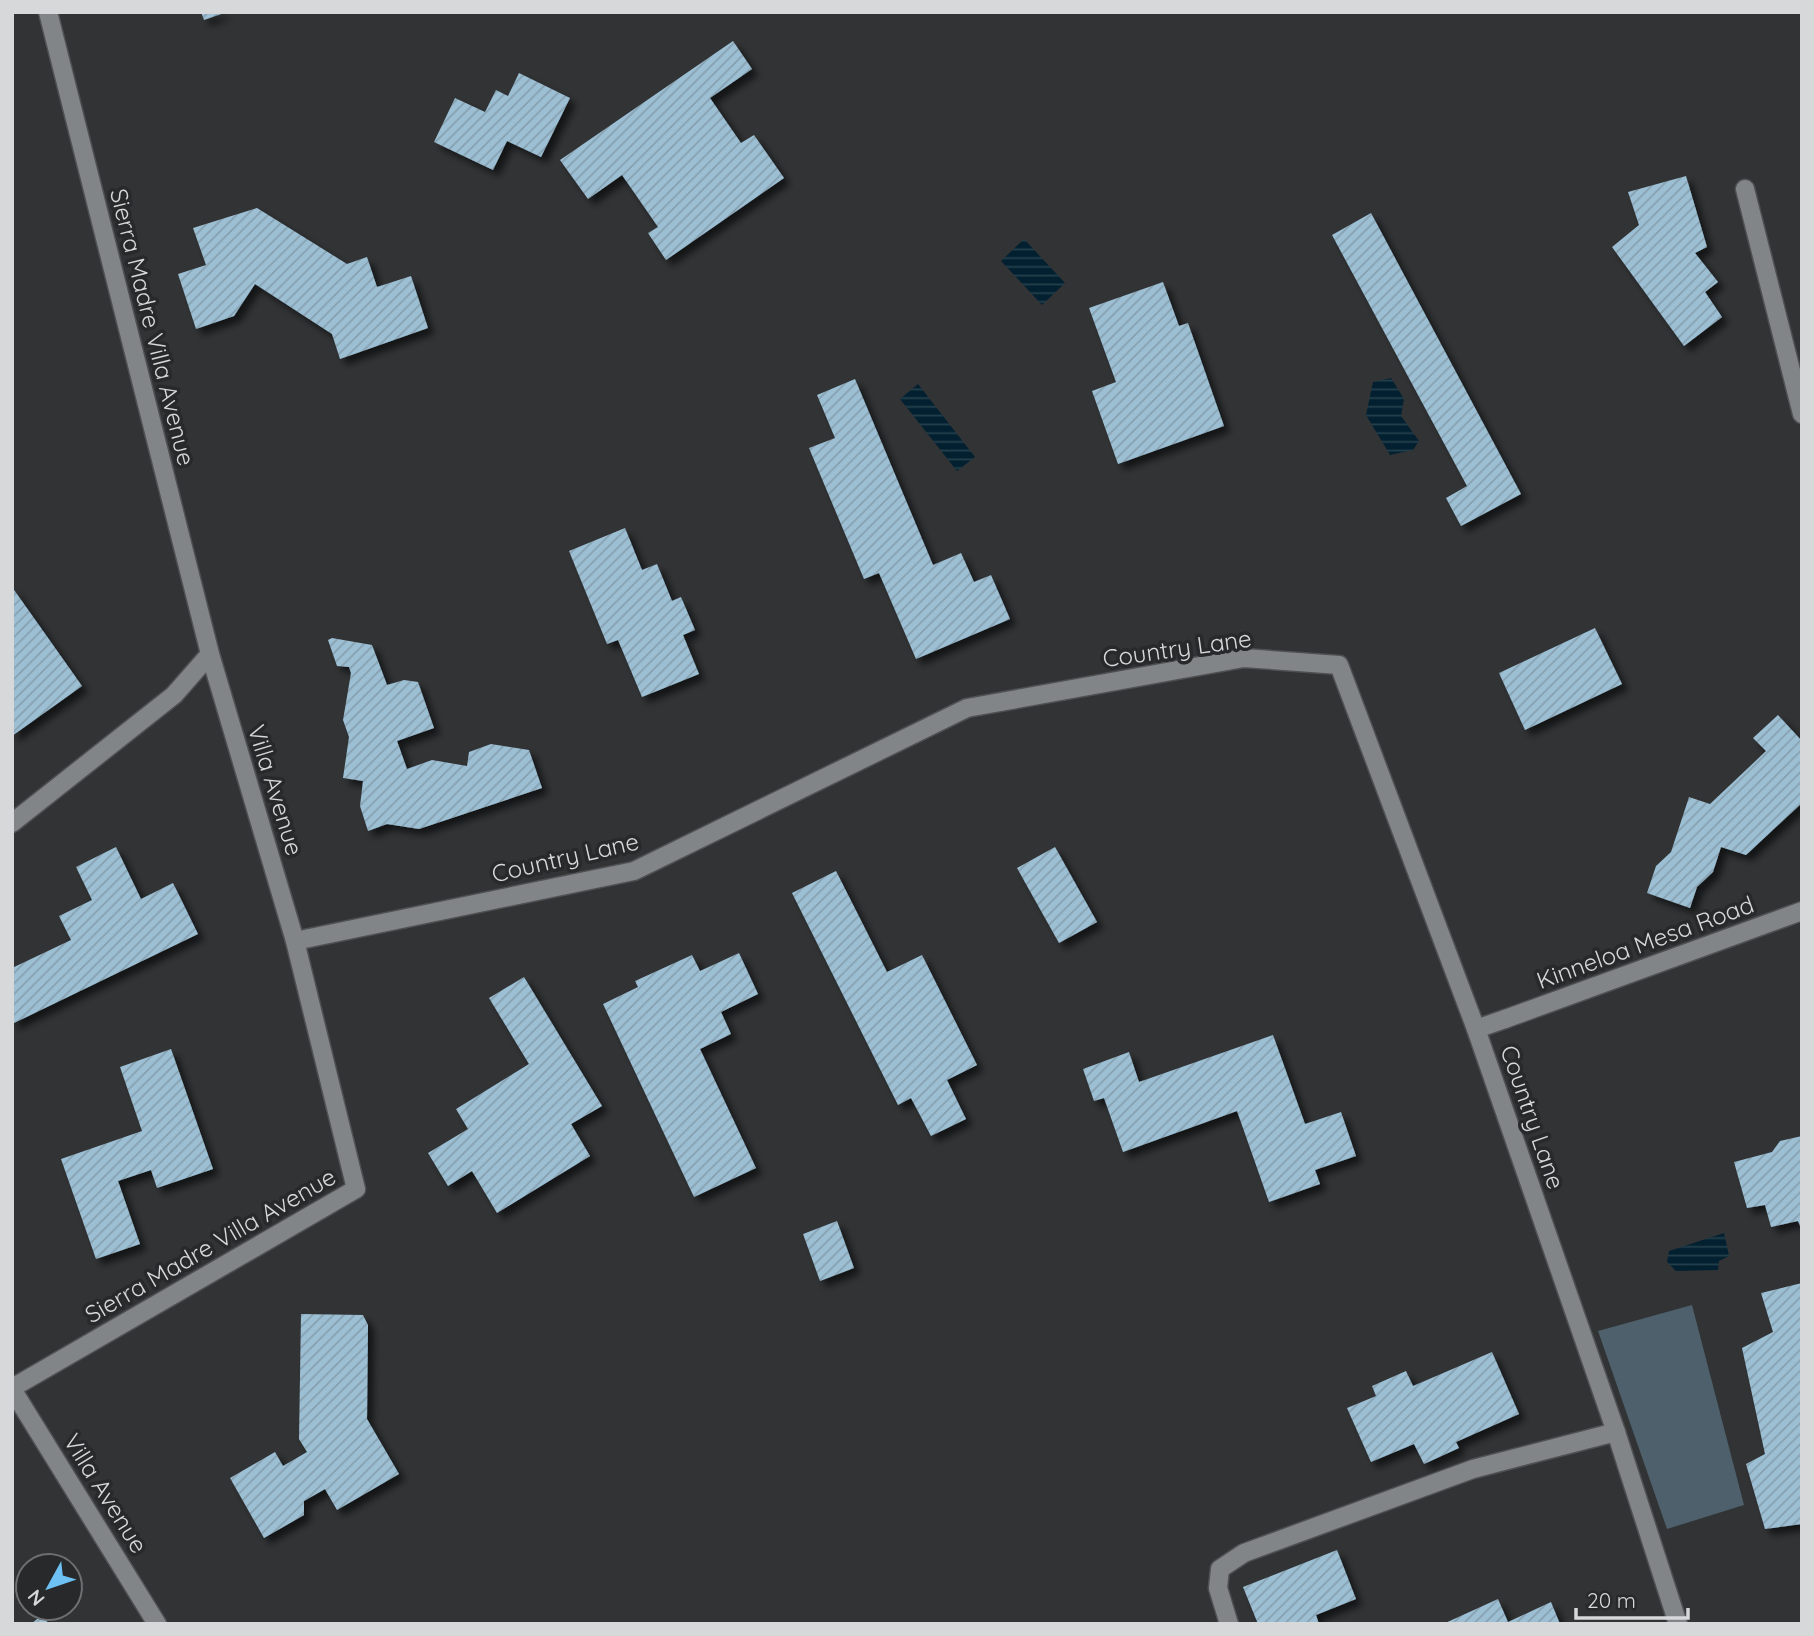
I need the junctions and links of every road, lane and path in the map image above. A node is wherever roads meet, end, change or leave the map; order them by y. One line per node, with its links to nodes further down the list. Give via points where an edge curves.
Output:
1 (48, 12): 4 (street, Sierra Madre Villa Avenue)
2 (1745, 189): 3 (street)
3 (1802, 414)
4 (210, 654): 5 (street, via 174,695); 7 (street, Villa Avenue)
5 (12, 823)
6 (1802, 911): 8 (street, Kinneloa Mesa Road)
7 (295, 940): 8 (street, Country Lane, via 634,872 967,708 1244,658 1339,665); 9 (street, Sierra Madre Villa Avenue, via 356,1189)
8 (1476, 1029): 10 (street, Country Lane)
9 (12, 1388): 11 (street, Villa Avenue)
10 (1616, 1432): 12 (street, via 1473,1469 1244,1553 1220,1569 1218,1588); 13 (street, Country Lane)
11 (157, 1624)
12 (1229, 1624)
13 (1678, 1624)

